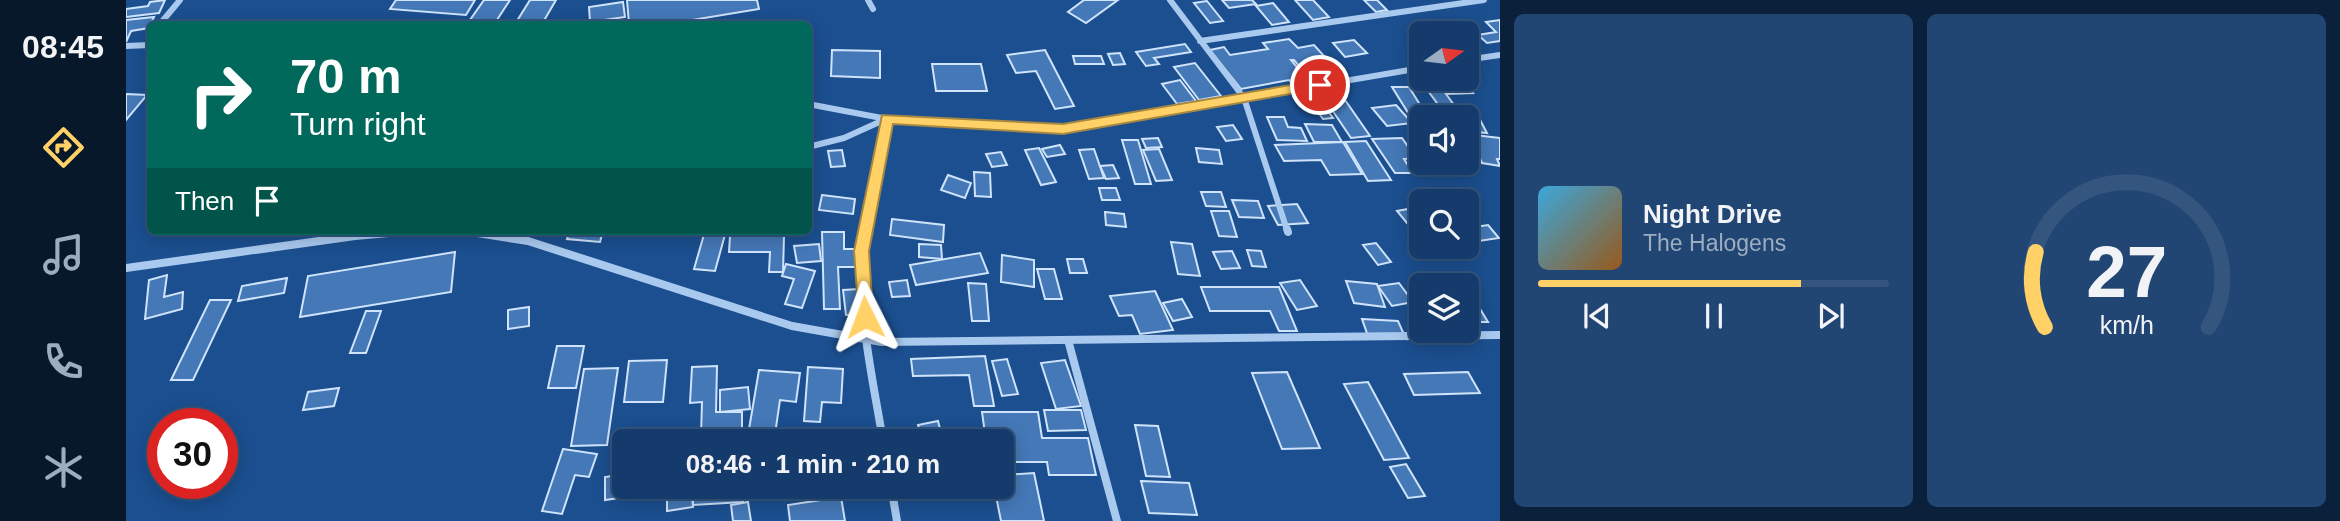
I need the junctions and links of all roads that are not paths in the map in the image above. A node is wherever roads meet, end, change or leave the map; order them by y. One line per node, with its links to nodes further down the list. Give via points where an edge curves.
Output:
1 (180, 0): 6 (street)
2 (868, 0): 5 (street)
3 (1170, 0): 7 (street)
4 (1483, 0): 7 (street)
5 (873, 9)
6 (162, 21)
7 (1200, 41): 13 (street)
8 (147, 45): 9 (street)
9 (126, 46)
10 (1500, 55): 11 (street)
11 (1479, 58)
12 (1409, 70): 13 (street)
13 (1244, 98): 15 (street, via 1063,129); 17 (street)
14 (812, 105): 15 (street)
15 (887, 119): 16 (street); 22 (street, via 862,251)
16 (812, 146)
17 (1288, 232)
18 (371, 235): 20 (street)
19 (490, 235): 22 (street, via 528,241 792,326)
20 (126, 268)
21 (1500, 335): 23 (street)
22 (866, 339): 23 (street); 24 (street)
23 (1068, 340): 27 (street)
24 (881, 429)
25 (893, 499): 26 (street)
26 (897, 521)
27 (1117, 521)

